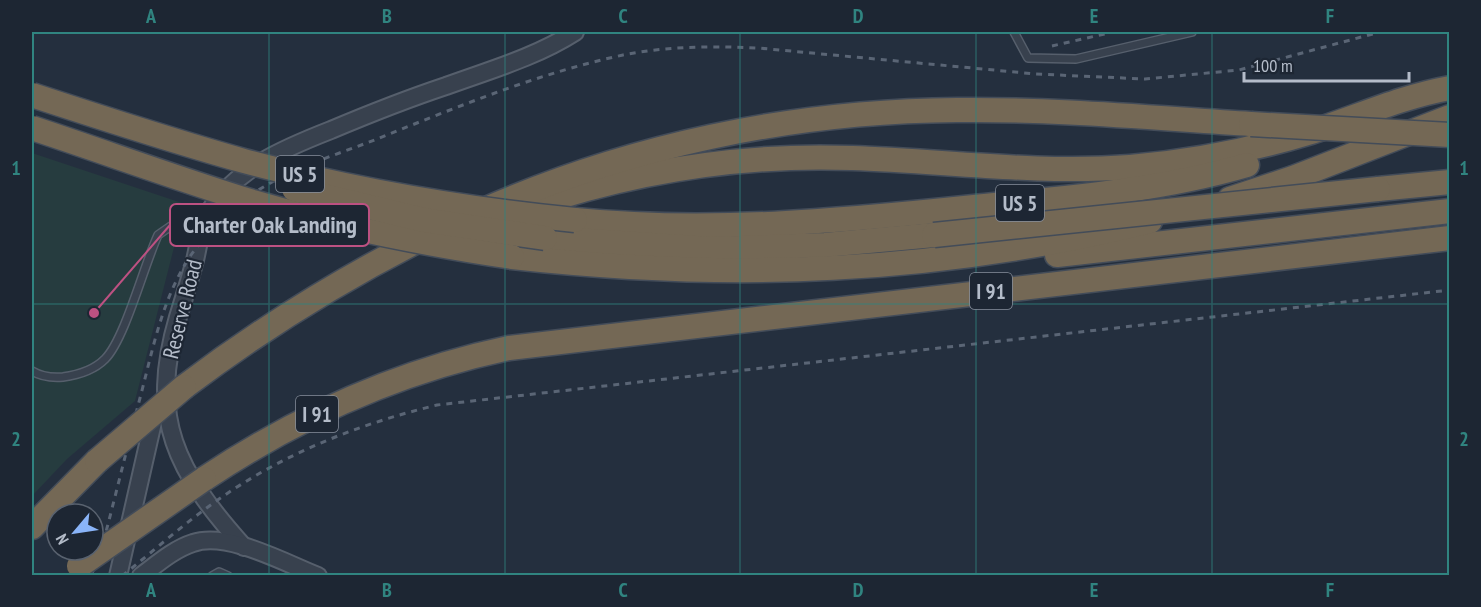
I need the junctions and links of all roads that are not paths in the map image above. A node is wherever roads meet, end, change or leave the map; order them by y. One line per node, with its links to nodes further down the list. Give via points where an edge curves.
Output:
1 (575, 32): 13 (street, Reserve Road, via 528,57 281,150 236,180 209,212)
2 (1014, 32): 3 (lane, via 1028,58 1076,59)
3 (1192, 32)
4 (1449, 90): 5 (highway, US 5, bridge, via 1281,155 1125,191 808,224 697,226 575,220 446,204 327,181 215,153); 12 (highway, bridge, via 1411,95 1292,138 1184,161 1053,170 853,158 746,160 634,176 531,206)
5 (32, 95)
6 (32, 103): 10 (highway, bridge, via 310,194 443,224 545,238 712,249 825,245)
7 (1449, 117): 15 (highway, US 5, via 1243,195 1060,241 867,267)
8 (32, 128): 15 (highway, US 5, bridge, via 298,214 405,239 602,267)
9 (1449, 135): 12 (highway, bridge, via 999,110 865,114 718,136 620,160 544,184)
10 (1449, 182)
11 (1449, 211): 15 (highway, via 884,274 759,281)
12 (478, 213): 18 (highway, bridge, via 317,297 237,348 97,461)
13 (202, 228): 16 (street, Reserve Road); 17 (lane, via 171,226 158,235 120,333 106,358 84,373 50,378)
14 (1449, 238): 20 (highway, I 91, bridge, via 509,348 437,366 348,399 269,439 204,478)
15 (705, 272)
16 (171, 344): 19 (street, Reserve Road, via 165,390 178,454 209,506); 21 (street)
17 (32, 371)
18 (32, 527)
19 (244, 546): 22 (street, via 214,540 193,543); 25 (street)
20 (73, 571)
21 (118, 576)
22 (141, 576)
23 (213, 576): 24 (lane, via 219,572)
24 (228, 576)
25 (318, 576)

